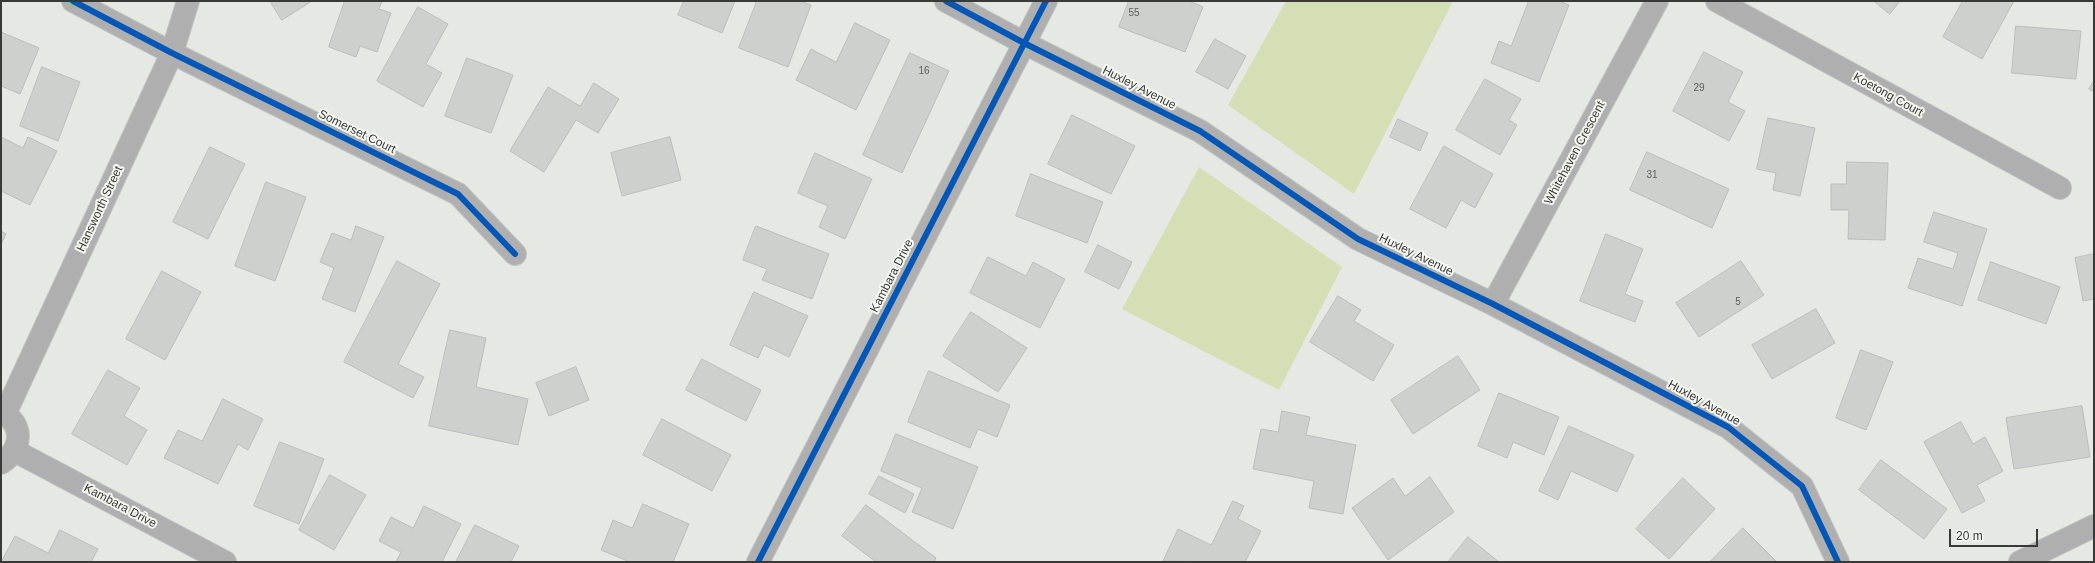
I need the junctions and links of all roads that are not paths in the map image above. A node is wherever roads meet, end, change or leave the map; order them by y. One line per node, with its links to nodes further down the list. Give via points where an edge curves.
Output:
1 (73, 1): 8 (street, Somerset Court)
2 (188, 1): 8 (street, Hansworth Street)
3 (946, 1): 7 (street, Huxley Avenue)
4 (1046, 1): 7 (street, Kambara Drive)
5 (1656, 1): 11 (street, Whitehaven Crescent)
6 (1717, 1): 9 (street, Koetong Court)
7 (1024, 43): 11 (street, Huxley Avenue, via 1200,131 1358,239); 16 (street, Kambara Drive)
8 (172, 54): 10 (street, Somerset Court, via 458,194); 12 (street, Hansworth Street)
9 (2060, 188)
10 (515, 254)
11 (1493, 304): 17 (street, Huxley Avenue, via 1728,427 1802,486)
12 (3, 412): 13 (street, via 13,420 17,429 18,438)
13 (8, 457): 15 (street, Kambara Drive)
14 (2094, 526): 18 (street)
15 (225, 562)
16 (758, 562)
17 (1838, 562)
18 (2020, 562)

